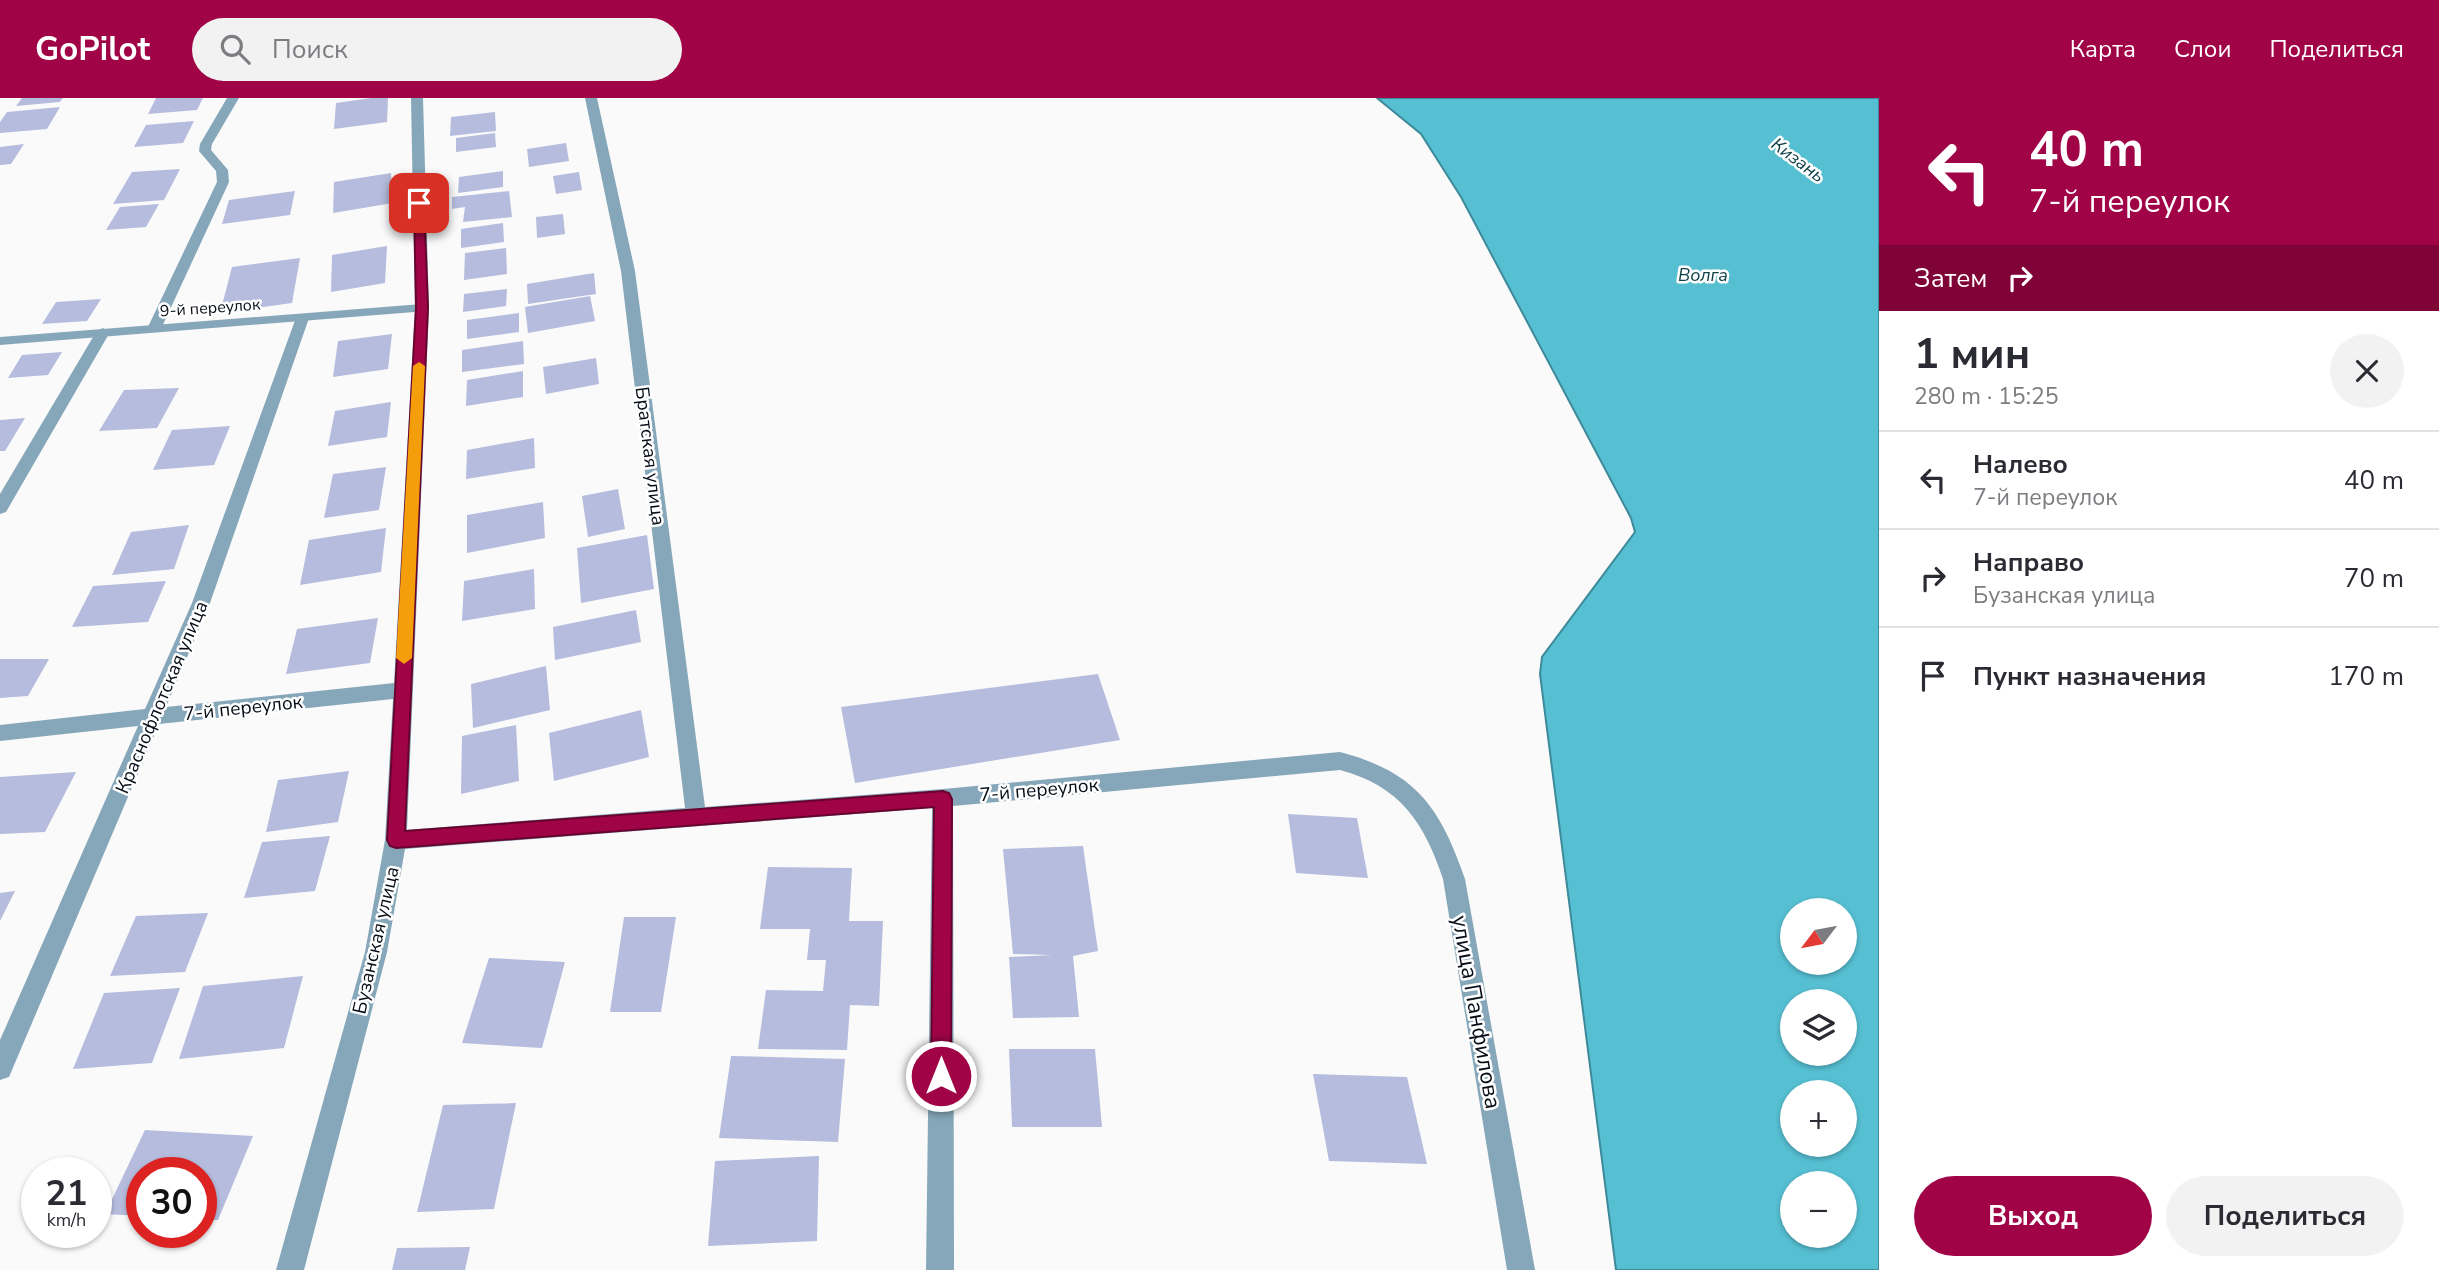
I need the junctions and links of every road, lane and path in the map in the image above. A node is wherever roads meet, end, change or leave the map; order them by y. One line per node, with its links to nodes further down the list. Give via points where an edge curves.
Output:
1 (233, 98): 6 (street, via 205,151 222,170 223,182)
2 (417, 98): 4 (street, Бузанская улица)
3 (591, 98): 15 (street, Братская улица, via 628,271)
4 (422, 307): 5 (street, 9-й переулок); 10 (street, Бузанская улица)
5 (302, 318): 6 (street, 9-й переулок); 11 (street, Краснофлотская улица, via 201,603)
6 (154, 329): 7 (street, 9-й переулок)
7 (103, 332): 8 (street, 9-й переулок); 9 (street)
8 (0, 341)
9 (0, 508)
10 (402, 690): 11 (street, 7-й переулок); 16 (street, Бузанская улица)
11 (154, 716): 12 (street, 7-й переулок); 17 (street, Краснофлотская улица)
12 (0, 733)
13 (1386, 776): 14 (street, 7-й переулок, via 1364,765 1340,761); 20 (street, улица Панфилова, via 1410,795 1430,820 1454,879)
14 (943, 799): 15 (street, 7-й переулок); 19 (street)
15 (696, 816): 16 (street, 7-й переулок)
16 (396, 840): 18 (street, Бузанская улица, via 376,952)
17 (0, 1068)
18 (290, 1270)
19 (940, 1270)
20 (1521, 1270)

